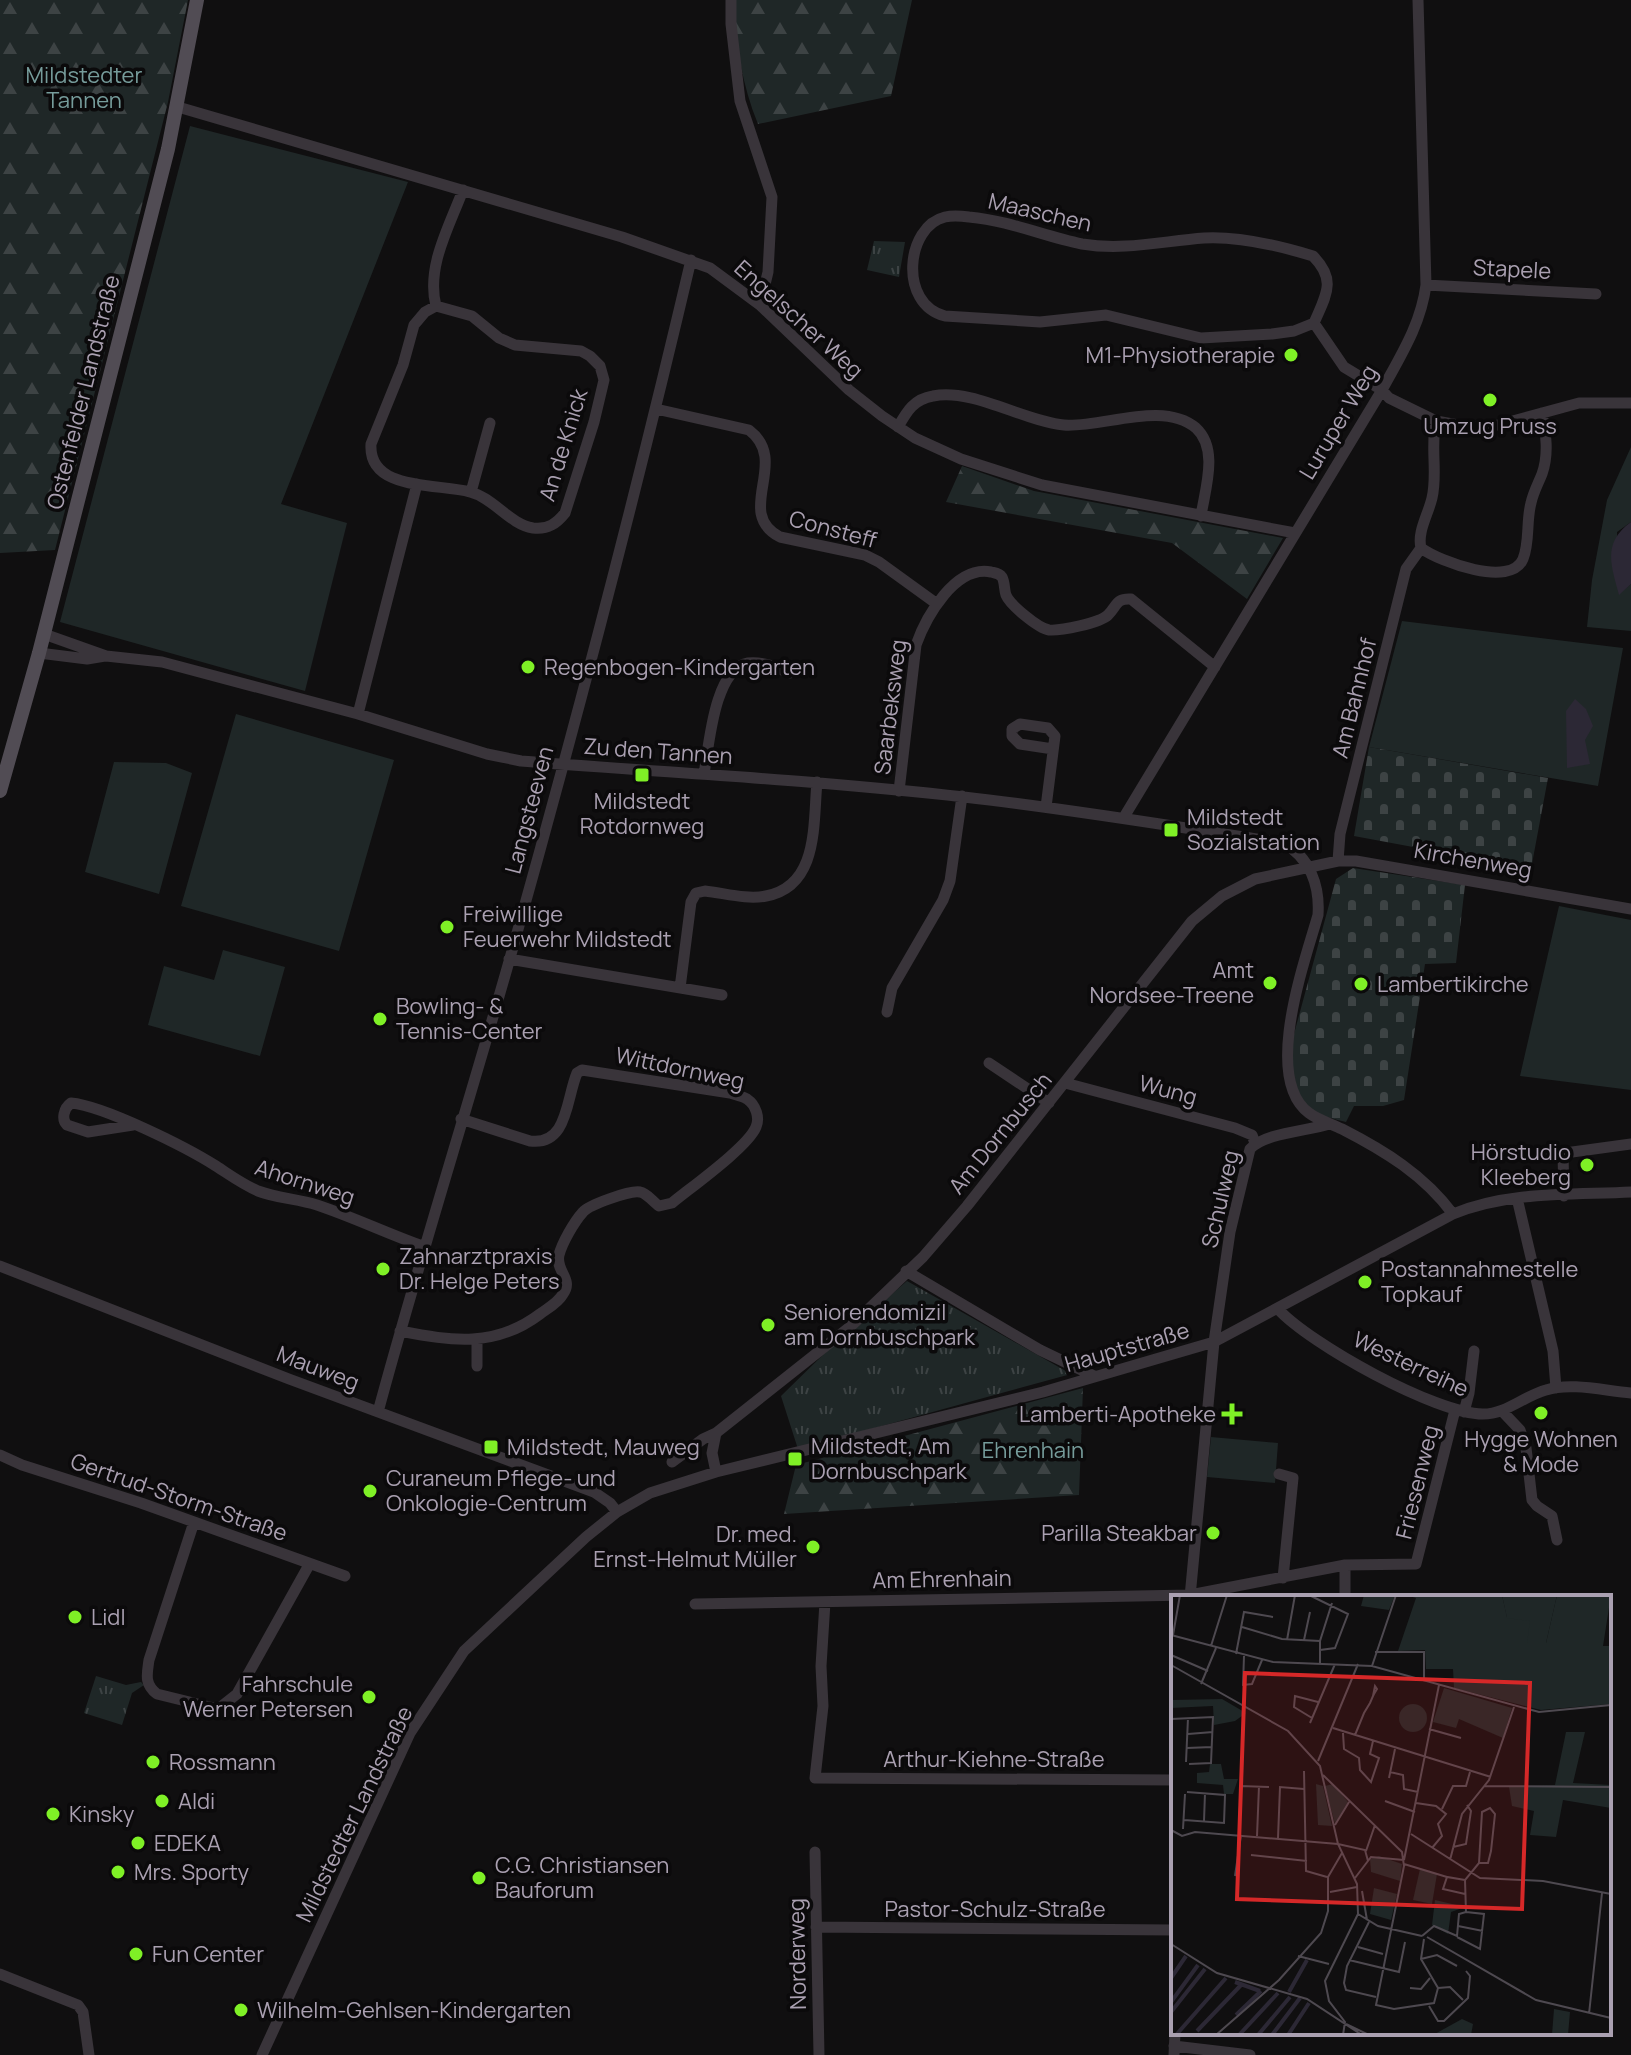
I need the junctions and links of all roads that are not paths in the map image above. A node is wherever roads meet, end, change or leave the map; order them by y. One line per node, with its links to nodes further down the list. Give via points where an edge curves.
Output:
1 (197, 0): 4 (main road, Ostenfelder Landstraße)
2 (731, 0): 9 (street, via 740,101 772,197 768,272)
3 (1418, 0): 7 (street, Luruper Weg)
4 (178, 107): 5 (street, Engelscher Weg); 25 (main road, Ostenfelder Landstraße)
5 (463, 190): 6 (street, Engelscher Weg); 10 (street, via 433,272)
6 (691, 260): 9 (street, Engelscher Weg); 14 (street, Langsteeven)
7 (1426, 285): 8 (street, Stapele); 12 (street, Luruper Weg, via 1416,328)
8 (1596, 294)
9 (760, 305): 18 (street, Engelscher Weg, via 849,390)
10 (436, 306): 19 (street, An de Knick, via 414,325 371,444 370,456 378,468); 20 (street, An de Knick, via 472,316 515,345 581,351 600,366 604,380 565,513 556,524 533,528 515,522)
11 (1314, 323): 11 (street, Maaschen, via 1283,332 1201,338 1106,315 1040,322 945,316 933,313 915,292 914,258 921,236 932,224 956,216 1001,220 1092,245 1226,238 1313,256 1327,276 1328,291); 12 (street, via 1344,367)
12 (1382, 390): 16 (street); 22 (street, Luruper Weg)
13 (1631, 403): 15 (street, via 1579,403)
14 (656, 409): 24 (street, Consteff, via 749,430 759,438 766,458 761,508 767,530 865,555); 32 (street, Langsteeven)
15 (1542, 413): 16 (street, via 1498,425); 23 (street, via 1547,453 1518,567 1507,573 1486,572)
16 (1436, 421): 23 (street, Am Bahnhof, via 1433,496)
17 (490, 423): 20 (street)
18 (898, 427): 21 (street, Engelscher Weg, via 941,451 1042,485); 21 (street, via 919,399 937,395 1066,425 1136,416 1183,421 1195,427 1207,445)
19 (417, 484): 20 (street, An de Knick); 30 (street)
20 (471, 492)
21 (1201, 516): 22 (street, Engelscher Weg)
22 (1295, 533): 28 (street, Luruper Weg)
23 (1421, 548): 41 (street, Am Bahnhof, via 1406,569 1340,834)
24 (937, 604): 28 (street, Saarbeksweg, via 952,587 984,571 997,573 1007,599 1045,629 1100,621 1116,602 1131,599); 37 (street, Saarbeksweg, via 914,654)
25 (44, 634): 26 (main road, Ostenfelder Landstraße); 27 (street, Zu den Tannen)
26 (39, 653): 27 (street, Zu den Tannen); 33 (main road, Ostenfelder Landstraße)
27 (106, 656): 30 (street, Zu den Tannen, via 162,662)
28 (1215, 667): 40 (street, Luruper Weg)
29 (790, 673): 34 (street, via 749,663 727,678)
30 (358, 714): 32 (street, Zu den Tannen, via 487,754)
31 (1053, 749): 39 (street)
32 (563, 764): 34 (street, Zu den Tannen); 44 (street, Langsteeven)
33 (3, 766): 36 (main road, Ostenfelder Landstraße)
34 (704, 774): 35 (street, Zu den Tannen)
35 (817, 782): 37 (street, Zu den Tannen); 45 (street, via 810,854 796,882 766,896 696,893)
36 (0, 791)
37 (899, 791): 38 (street, Zu den Tannen)
38 (962, 796): 39 (street, Zu den Tannen); 47 (street, via 950,881 892,988)
39 (1046, 807): 40 (street, Zu den Tannen)
40 (1124, 817): 42 (street, via 1283,843 1298,851)
41 (1338, 861): 42 (street, Kirchenweg); 43 (street, Kirchenweg)
42 (1308, 866): 49 (street, Am Dornbusch, via 1255,879 1222,896 1192,921); 52 (street, via 1317,889 1318,915 1286,1052 1298,1102)
43 (1631, 909)
44 (509, 959): 45 (street); 51 (street, Langsteeven)
45 (680, 988): 46 (street)
46 (722, 995)
47 (887, 1012)
48 (989, 1063): 50 (street)
49 (1065, 1083): 50 (street, Am Dornbusch); 54 (street, Wung, via 1235,1128 1252,1135)
50 (1049, 1103): 64 (street, Am Dornbusch, via 967,1206)
51 (461, 1119): 62 (street, Langsteeven); 67 (street, Wittdornweg, via 530,1141 552,1139 582,1070 730,1093 748,1100 758,1120 743,1144 672,1203 659,1206 640,1192 630,1192 583,1212 560,1252 559,1266 568,1284 561,1298 524,1326)
52 (1329, 1124): 54 (street, Schulweg); 61 (street, via 1413,1172)
53 (133, 1125): 53 (street, Ahornweg, via 81,1104 66,1106 67,1125 81,1132); 62 (street, Ahornweg, via 261,1192 314,1204)
54 (1255, 1143): 68 (street, Schulweg, via 1230,1232)
55 (1631, 1144): 56 (street)
56 (1563, 1154): 57 (street); 59 (street)
57 (1543, 1156)
58 (1631, 1192): 59 (street, Hauptstraße)
59 (1564, 1196): 60 (street, Hauptstraße)
60 (1517, 1198): 61 (street, Hauptstraße); 72 (street, via 1553,1351)
61 (1453, 1214): 65 (street, Hauptstraße)
62 (425, 1247): 66 (street, Langsteeven)
63 (0, 1266): 76 (street, Mauweg)
64 (906, 1271): 71 (street); 77 (street, Am Dornbusch, via 851,1326)
65 (1278, 1309): 68 (street, Hauptstraße); 74 (street, Westerreihe, via 1334,1351)
66 (400, 1331): 67 (street, Wittdornweg, via 457,1341); 76 (street, Langsteeven)
67 (477, 1339): 70 (street)
68 (1214, 1342): 71 (street, Hauptstraße); 90 (street, Schulweg)
69 (1474, 1351): 74 (street, Friesenweg)
70 (477, 1366)
71 (1094, 1376): 80 (street, Hauptstraße)
72 (1556, 1388): 73 (street, Westerreihe); 75 (street, Westerreihe)
73 (1631, 1393)
74 (1460, 1411): 75 (street, Westerreihe); 85 (street, Friesenweg)
75 (1502, 1411): 84 (street, via 1520,1430 1532,1500 1552,1516)
76 (378, 1412): 82 (street, Mauweg, via 594,1492)
77 (716, 1433): 79 (street, Am Dornbusch); 80 (street)
78 (0, 1455): 83 (street, Gertrud-Storm-Straße)
79 (672, 1462)
80 (716, 1472): 82 (street, Hauptstraße, via 650,1493)
81 (1279, 1474): 89 (street, via 1293,1478)
82 (617, 1512): 103 (street, Mildstedter Landstraße, via 464,1651 410,1733)
83 (194, 1522): 86 (street, Gertrud-Storm-Straße); 86 (street, via 149,1660 146,1681 157,1694 218,1709 237,1694)
84 (1557, 1540)
85 (1416, 1564): 87 (street, Am Ehrenhain)
86 (309, 1565): 88 (street, Gertrud-Storm-Straße)
87 (1345, 1565): 89 (street, Am Ehrenhain); 92 (street)
88 (345, 1576)
89 (1283, 1578): 91 (street, Am Ehrenhain)
90 (1190, 1595)
91 (1195, 1595)
92 (1345, 1595)
93 (1171, 1596): 94 (street, Am Ehrenhain)
94 (825, 1602): 95 (street, Am Ehrenhain); 96 (street, Arthur-Kiehne-Straße, via 815,1778)
95 (695, 1604)
96 (1171, 1780)
97 (815, 1852): 98 (street, Norderweg)
98 (816, 1927): 99 (street, Pastor-Schulz-Straße); 104 (street, Norderweg)
99 (1171, 1930)
100 (0, 1974): 102 (street, via 78,2005)
101 (1174, 2045): 105 (street)
102 (89, 2055)
103 (262, 2055)
104 (819, 2055)
105 (1250, 2055)

